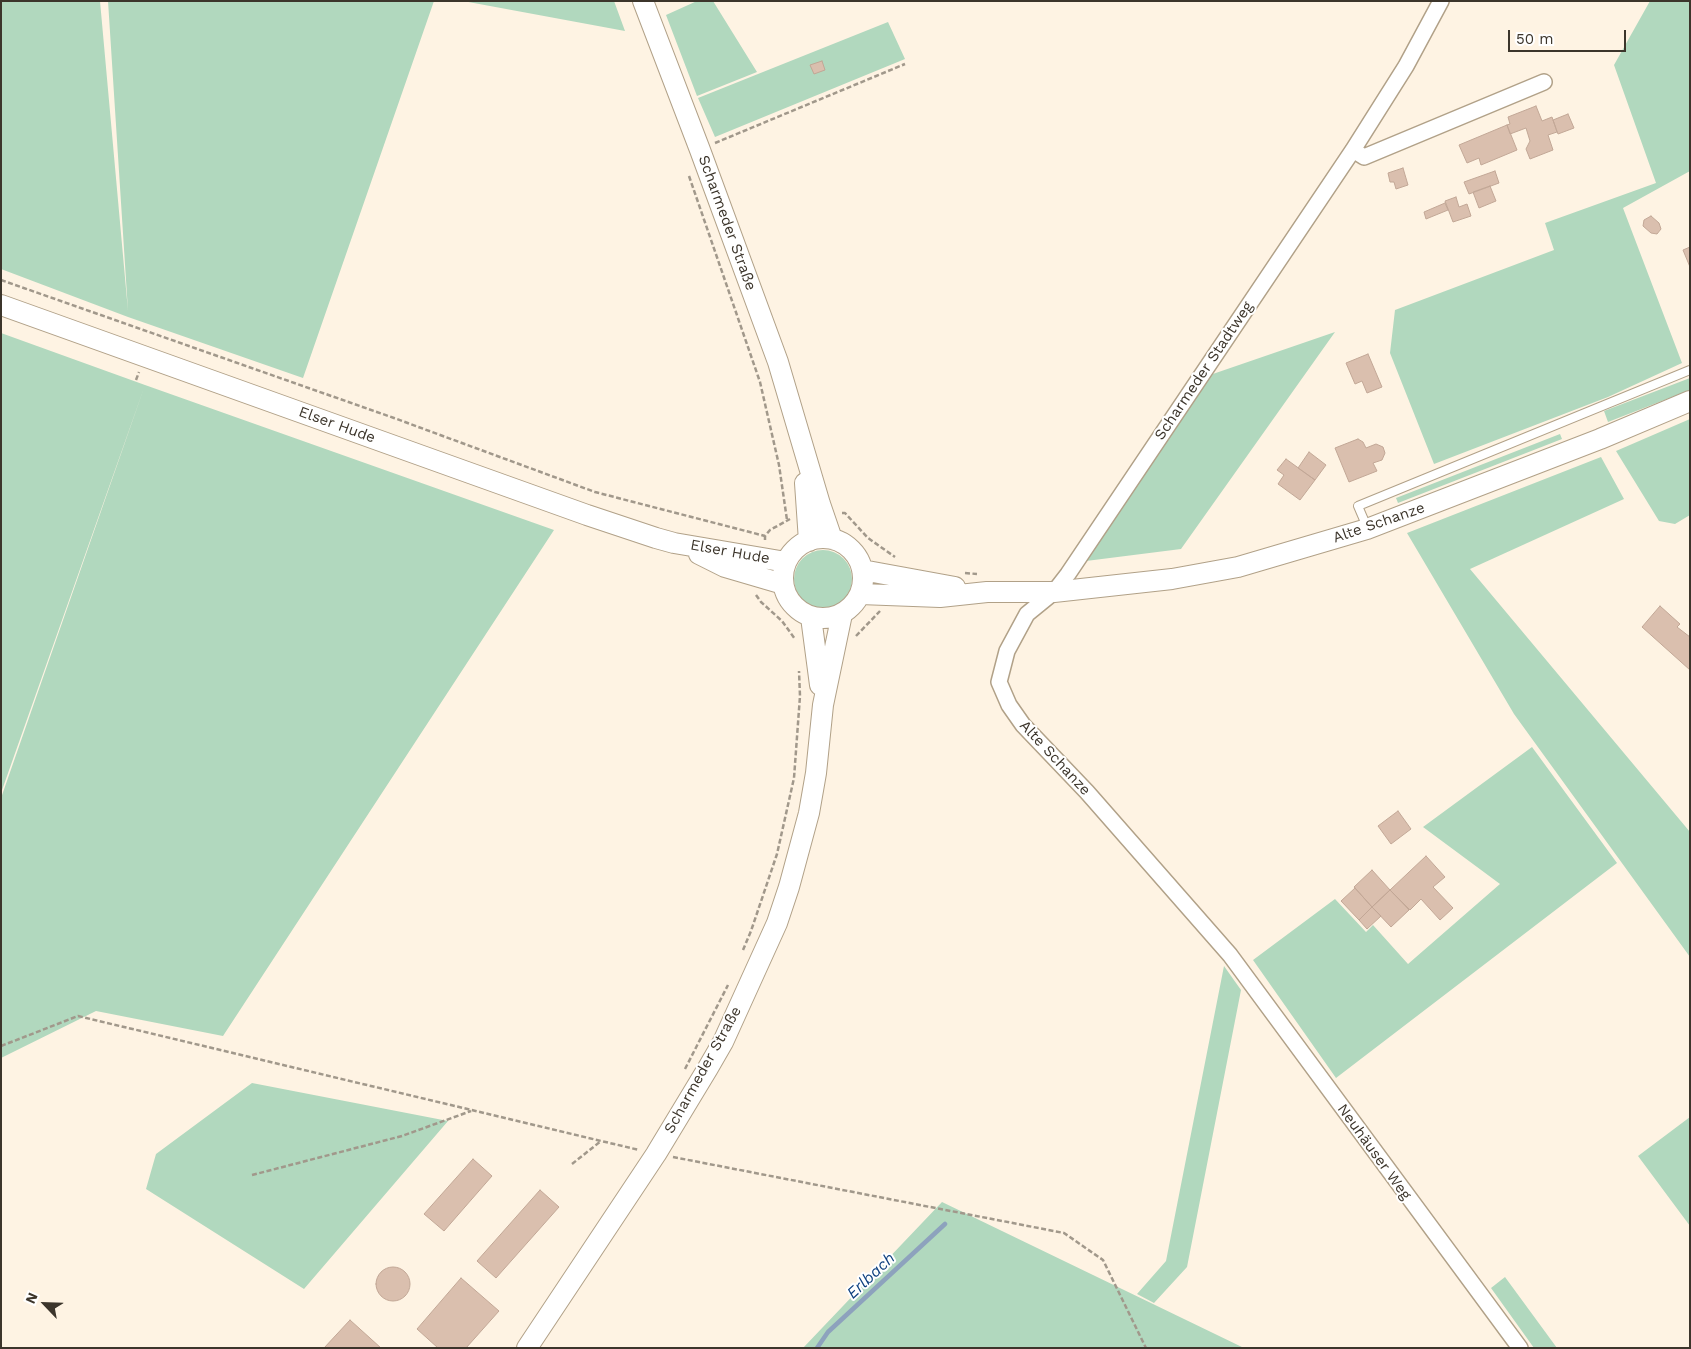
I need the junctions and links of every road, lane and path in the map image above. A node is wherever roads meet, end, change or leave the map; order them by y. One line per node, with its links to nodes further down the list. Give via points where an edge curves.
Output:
1 (643, 1): 5 (street, Scharmeder Straße)
2 (1441, 1): 6 (street, Scharmeder Stadtweg, via 1406,66)
3 (905, 64): 5 (path)
4 (1544, 82): 6 (street, via 1364,157)
5 (700, 150): 12 (street, Scharmeder Straße, via 778,362)
6 (1353, 150): 21 (street, Scharmeder Stadtweg)
7 (689, 175): 8 (path, via 760,382 779,465 787,520 765,536 595,492)
8 (1, 280)
9 (1, 305): 16 (street, Elser Hude, via 578,512)
10 (1690, 370): 13 (lane, via 1358,506)
11 (1690, 401): 13 (street, Alte Schanze)
12 (803, 446): 14 (street, Scharmeder Straße); 15 (street, Scharmeder Straße)
13 (1367, 529): 21 (street, Alte Schanze, via 1238,567 1172,579)
14 (832, 539): 15 (street); 18 (street, via 855,554)
15 (809, 541): 17 (street, via 791,553)
16 (674, 542): 17 (street, Elser Hude); 19 (street, Elser Hude, via 725,567)
17 (786, 562): 19 (street)
18 (862, 570): 20 (street, Alte Schanze); 22 (street)
19 (783, 584): 25 (street, via 789,601)
20 (987, 592): 21 (street, Alte Schanze); 22 (street, Alte Schanze, via 940,597)
21 (1054, 592): 29 (street, Alte Schanze, via 1028,614 1007,651 999,682 1009,704 1023,725 1087,792)
22 (860, 594): 24 (street)
23 (756, 595): 26 (path)
24 (842, 614): 25 (street); 28 (street, Scharmeder Straße)
25 (811, 617): 28 (street, Scharmeder Straße)
26 (798, 642)
27 (799, 669): 30 (path, via 794,778 776,854)
28 (823, 705): 36 (street, Scharmeder Straße, via 809,813 777,923 723,1042)
29 (1230, 955): 42 (street, Neuhäuser Weg)
30 (741, 956)
31 (729, 982): 33 (path)
32 (1, 1046): 34 (path, via 78,1016)
33 (684, 1070)
34 (473, 1110): 35 (path); 39 (path, via 402,1136)
35 (601, 1141): 36 (path); 38 (path)
36 (646, 1149): 37 (path); 40 (street, Scharmeder Straße); 41 (path, via 1064,1233 1104,1260)
37 (634, 1158)
38 (572, 1164)
39 (252, 1175)
40 (527, 1348)
41 (1146, 1348)
42 (1520, 1348)

